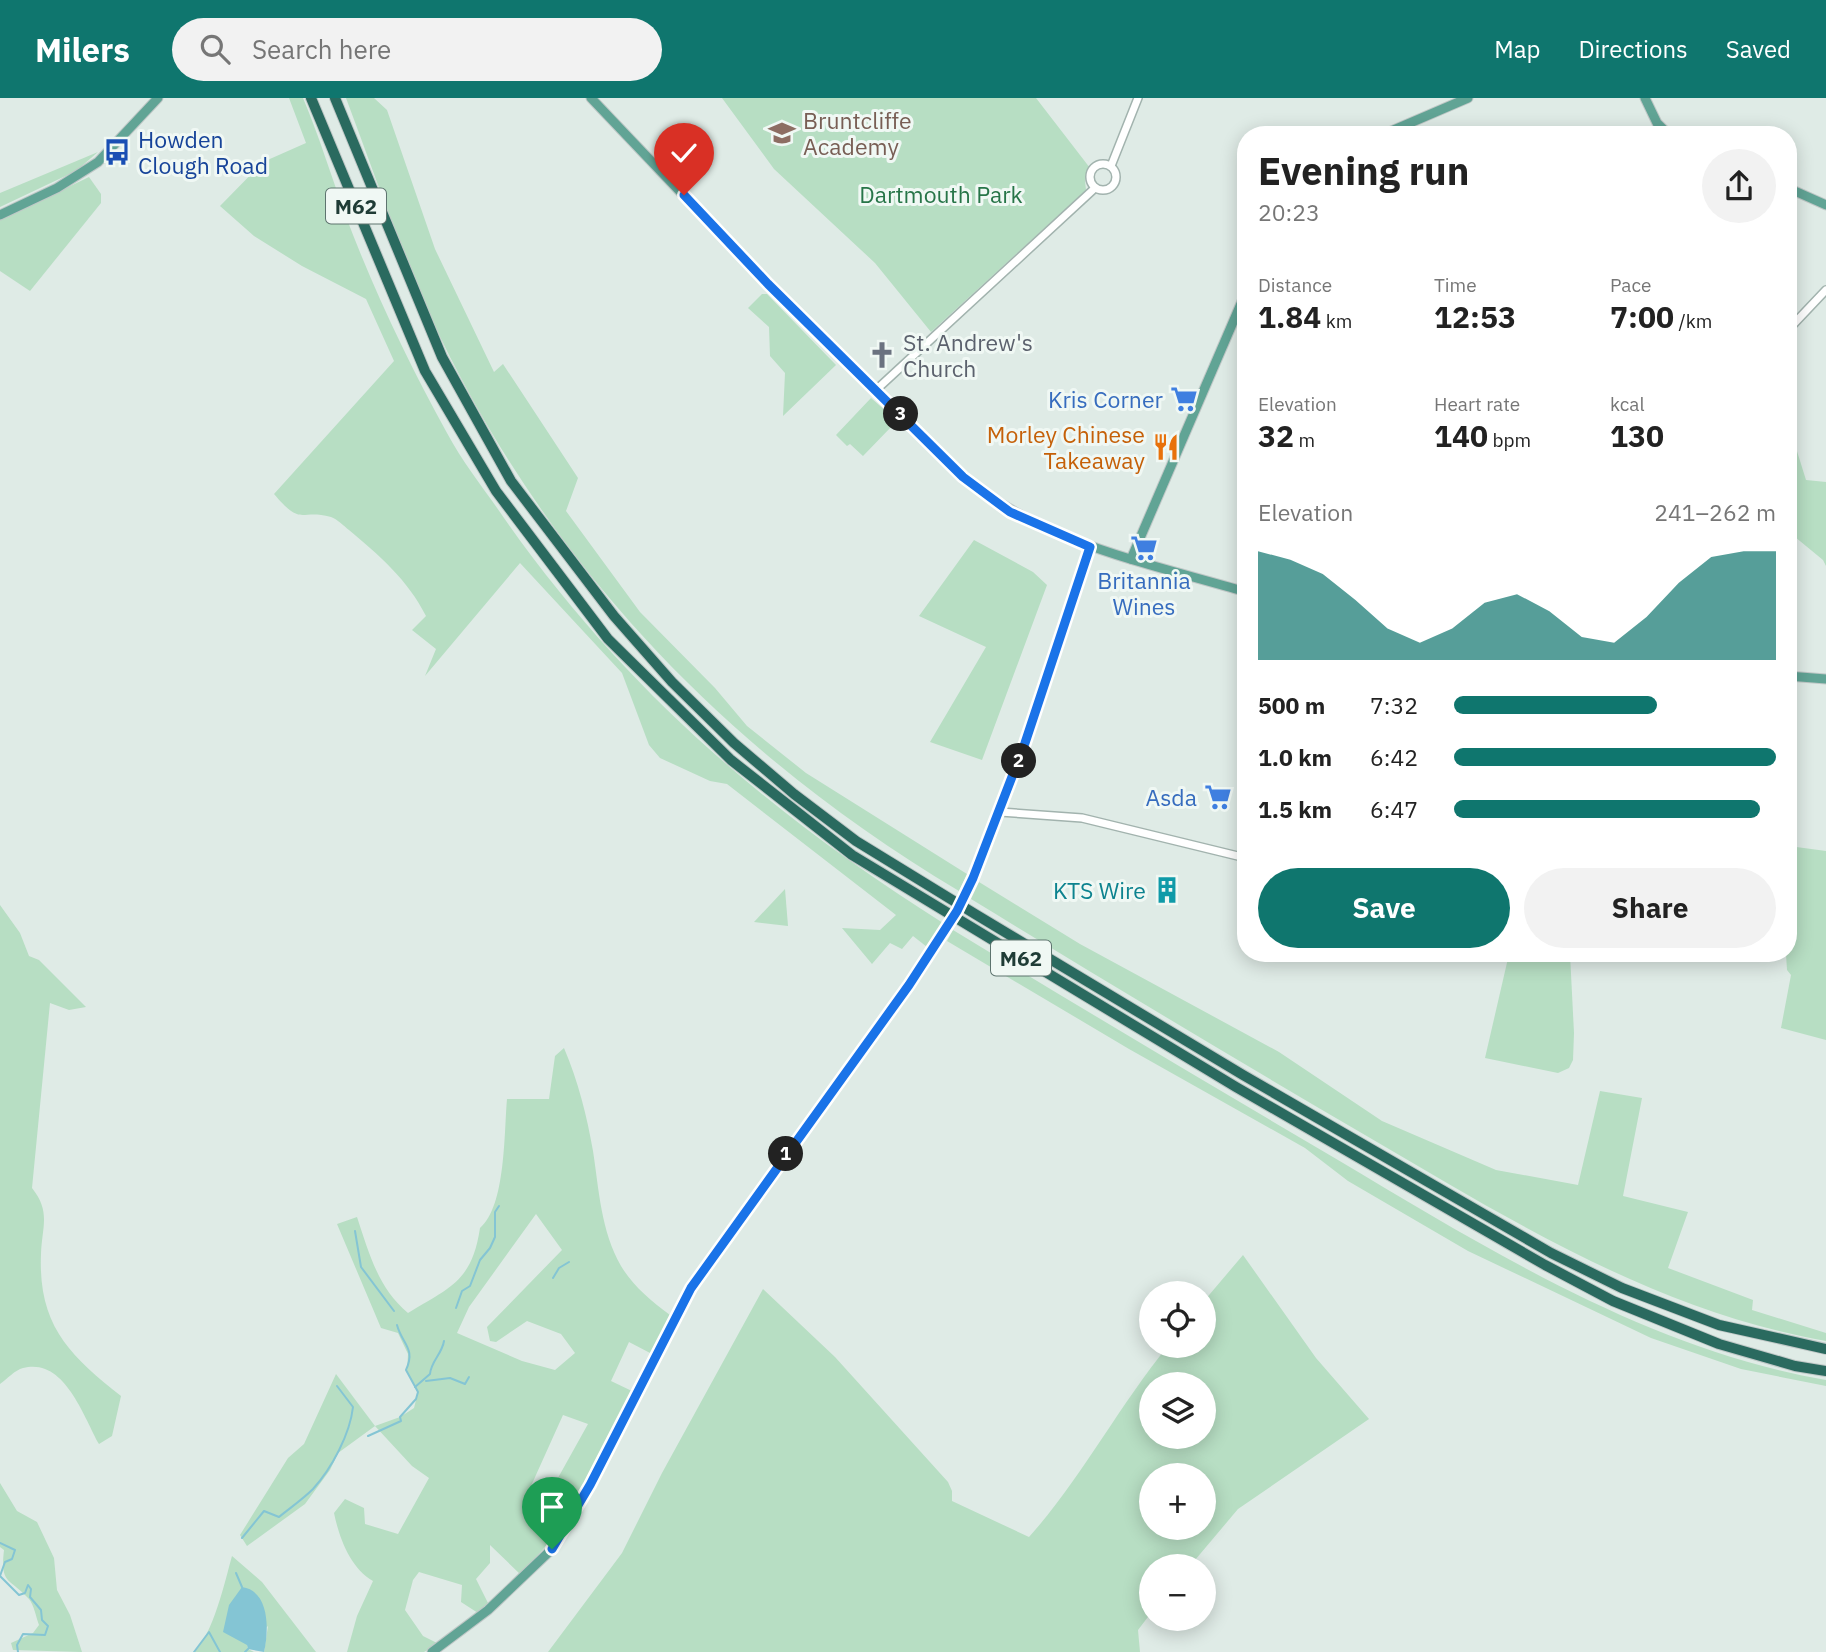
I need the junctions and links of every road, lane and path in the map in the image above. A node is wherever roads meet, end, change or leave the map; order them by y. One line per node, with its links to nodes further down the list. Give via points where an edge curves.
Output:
1 (158, 98): 14 (main road, via 98,162)
2 (311, 98): 27 (highway, M62, via 425,371 496,491 608,639 730,761 852,855 1225,1080 1545,1265 1613,1301 1719,1344)
3 (335, 98): 26 (highway, M62, via 442,357 511,481 663,672 734,743 794,794 856,841 975,914 1550,1253 1622,1288 1719,1325)
4 (591, 98): 18 (main road)
5 (1138, 98): 10 (street)
6 (1468, 98): 8 (main road)
7 (1645, 98): 9 (main road)
8 (1402, 126)
9 (1660, 126)
10 (1111, 166): 11 (street, via 1102,164 1091,172); 11 (street, via 1115,184 1108,190)
11 (1095, 188): 18 (street)
12 (1797, 192): 13 (main road)
13 (1826, 205)
14 (0, 215)
15 (1826, 290): 17 (street)
16 (1237, 313): 20 (main road)
17 (1797, 321)
18 (876, 390): 19 (main road, via 992,500 1038,526)
19 (1090, 547): 20 (main road); 24 (main road)
20 (1131, 559): 21 (main road)
21 (1237, 589)
22 (1797, 677): 23 (main road)
23 (1826, 679)
24 (1000, 812): 25 (street, via 1082,818); 28 (main road, bridge, via 978,867 941,937 691,1288 552,1549 488,1610)
25 (1237, 856)
26 (1826, 1349)
27 (1826, 1371)
28 (432, 1652)

